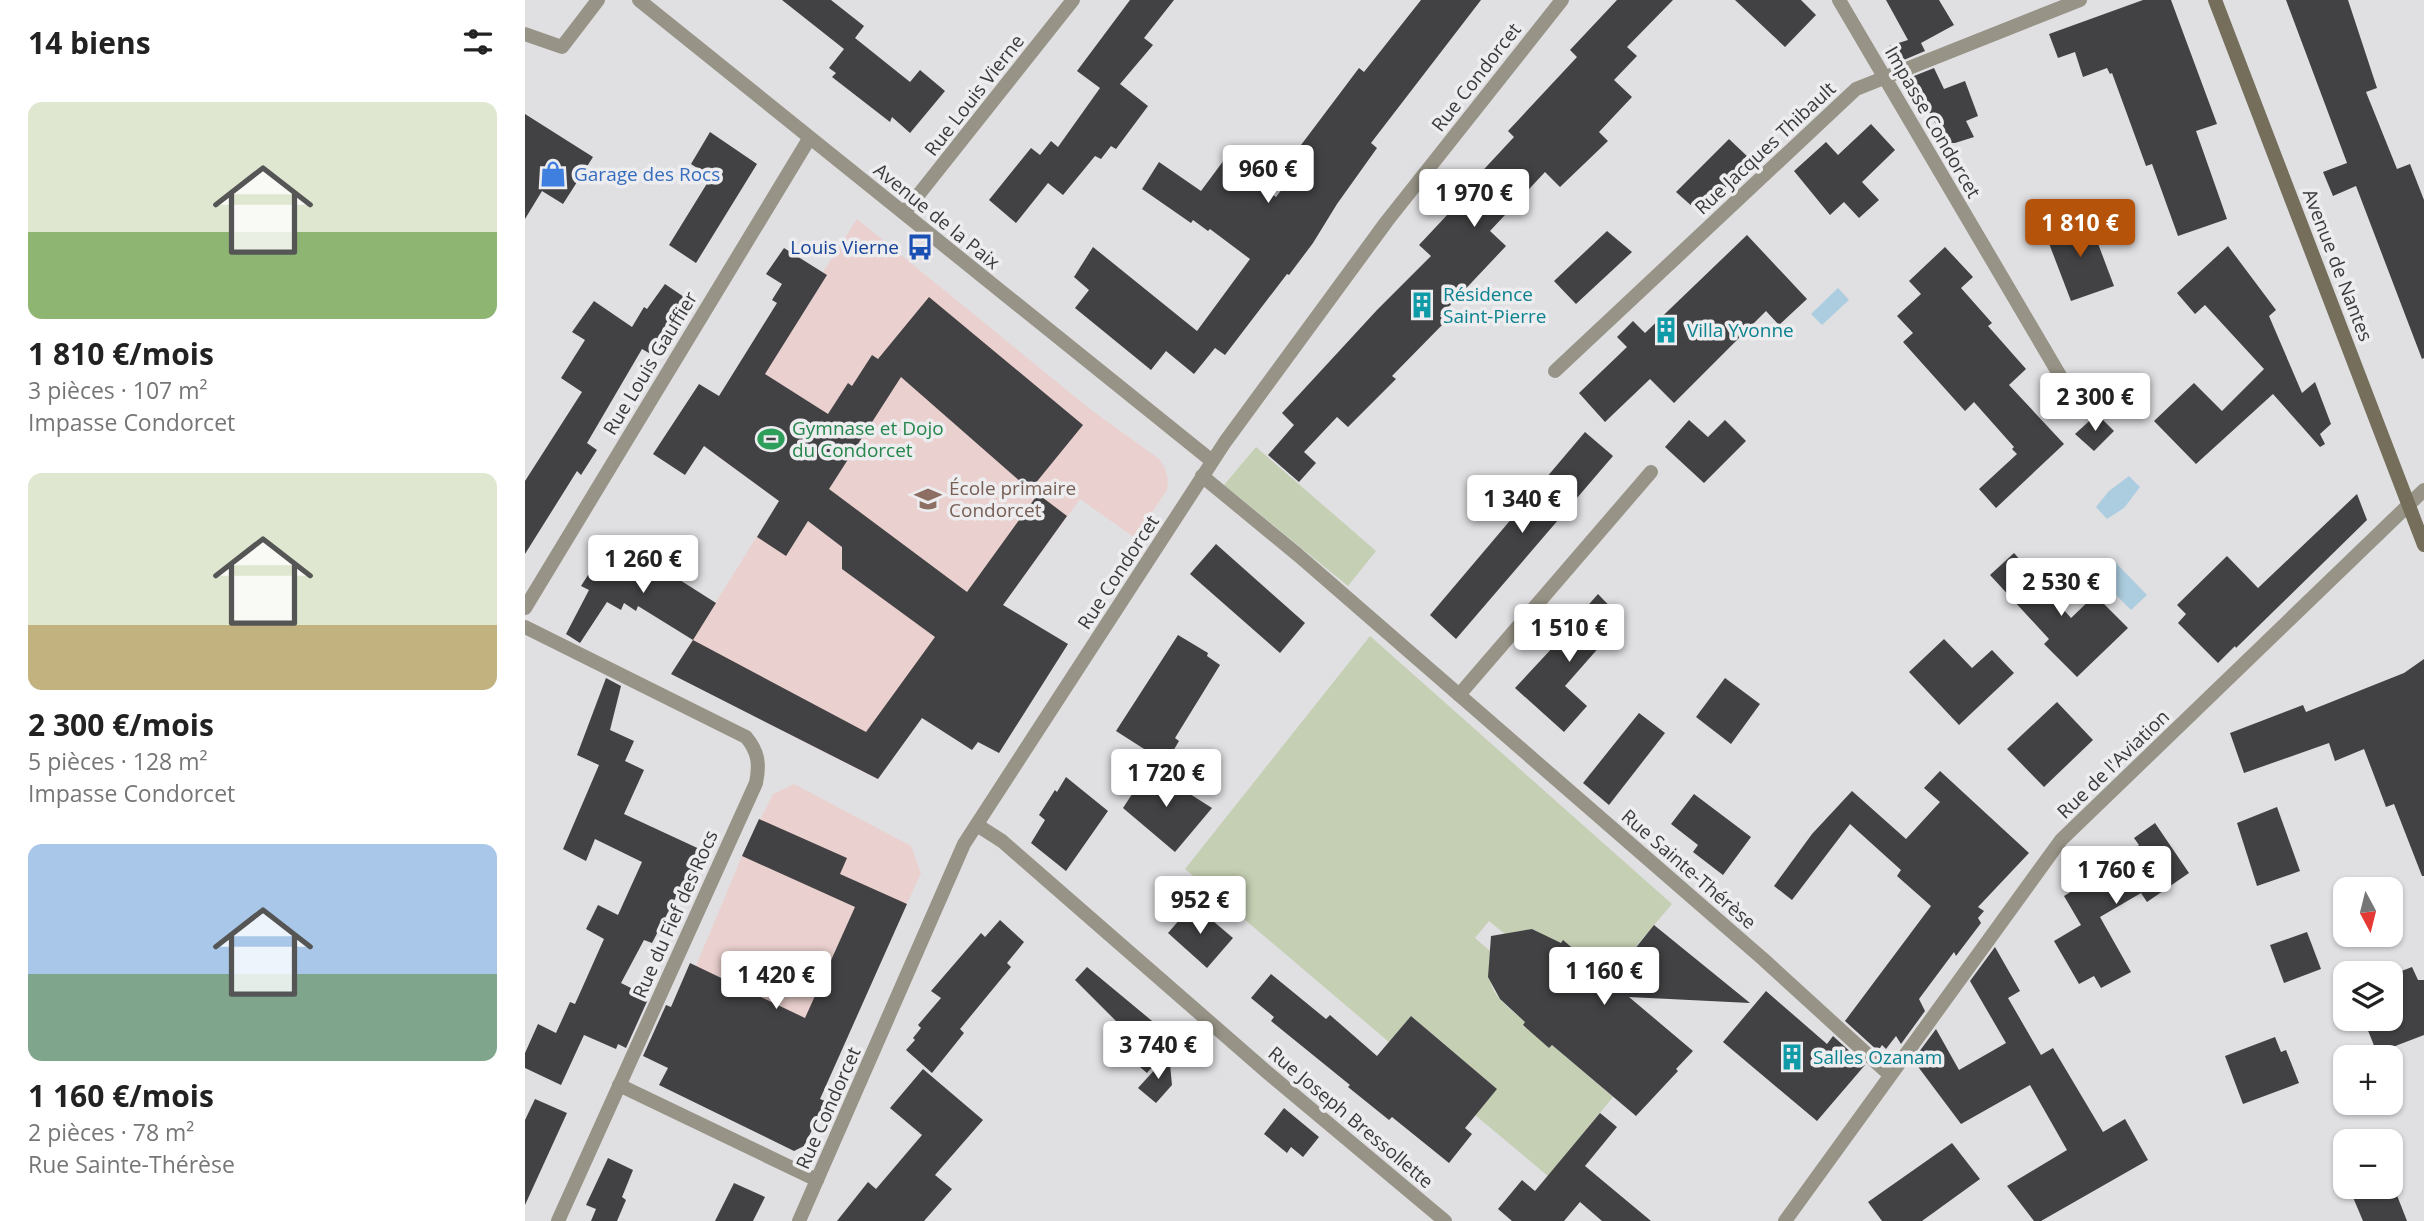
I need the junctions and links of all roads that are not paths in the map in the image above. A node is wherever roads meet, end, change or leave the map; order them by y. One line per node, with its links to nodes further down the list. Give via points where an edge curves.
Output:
1 (598, 0): 8 (street, via 562,47)
2 (639, 0): 10 (street, Avenue de la Paix)
3 (1073, 0): 11 (street, Rue Louis Vierne)
4 (1562, 0): 14 (street, Rue Condorcet, via 1387,221)
5 (1839, 0): 9 (street, Impasse Condorcet)
6 (2080, 0): 9 (street, Rue Jacques Thibault)
7 (2215, 0): 18 (main road, Avenue de Nantes)
8 (525, 34)
9 (1884, 76): 12 (street, Rue Jacques Thibault, via 1856,89); 13 (street, Impasse Condorcet)
10 (809, 139): 11 (street, Avenue de la Paix); 20 (street, Rue Louis Gauffier)
11 (904, 213): 14 (street, Avenue de la Paix)
12 (1555, 371)
13 (2079, 408)
14 (1212, 461): 16 (street, Rue Condorcet)
15 (1651, 472): 22 (street)
16 (1202, 476): 22 (street, Rue Sainte-Thérèse); 23 (street, Rue Condorcet)
17 (2424, 490): 18 (street, Rue de l'Aviation)
18 (2409, 506): 19 (main road, Avenue de Nantes); 24 (street, Rue de l'Aviation, via 2061,840)
19 (2424, 545)
20 (525, 608)
21 (525, 627): 25 (street, Rue du Fief des Rocs, via 734,730 754,746 758,758 756,783)
22 (1459, 695): 24 (street, Rue Sainte-Thérèse)
23 (977, 825): 26 (street, Rue Condorcet, via 964,844); 29 (street, Rue Joseph Bressollette, via 1002,841)
24 (1890, 1075): 30 (street, Rue de l'Aviation)
25 (619, 1085): 26 (street); 27 (street, Rue du Fief des Rocs)
26 (817, 1181): 28 (street, Rue Condorcet)
27 (558, 1221)
28 (799, 1221)
29 (1445, 1221)
30 (1784, 1221)

